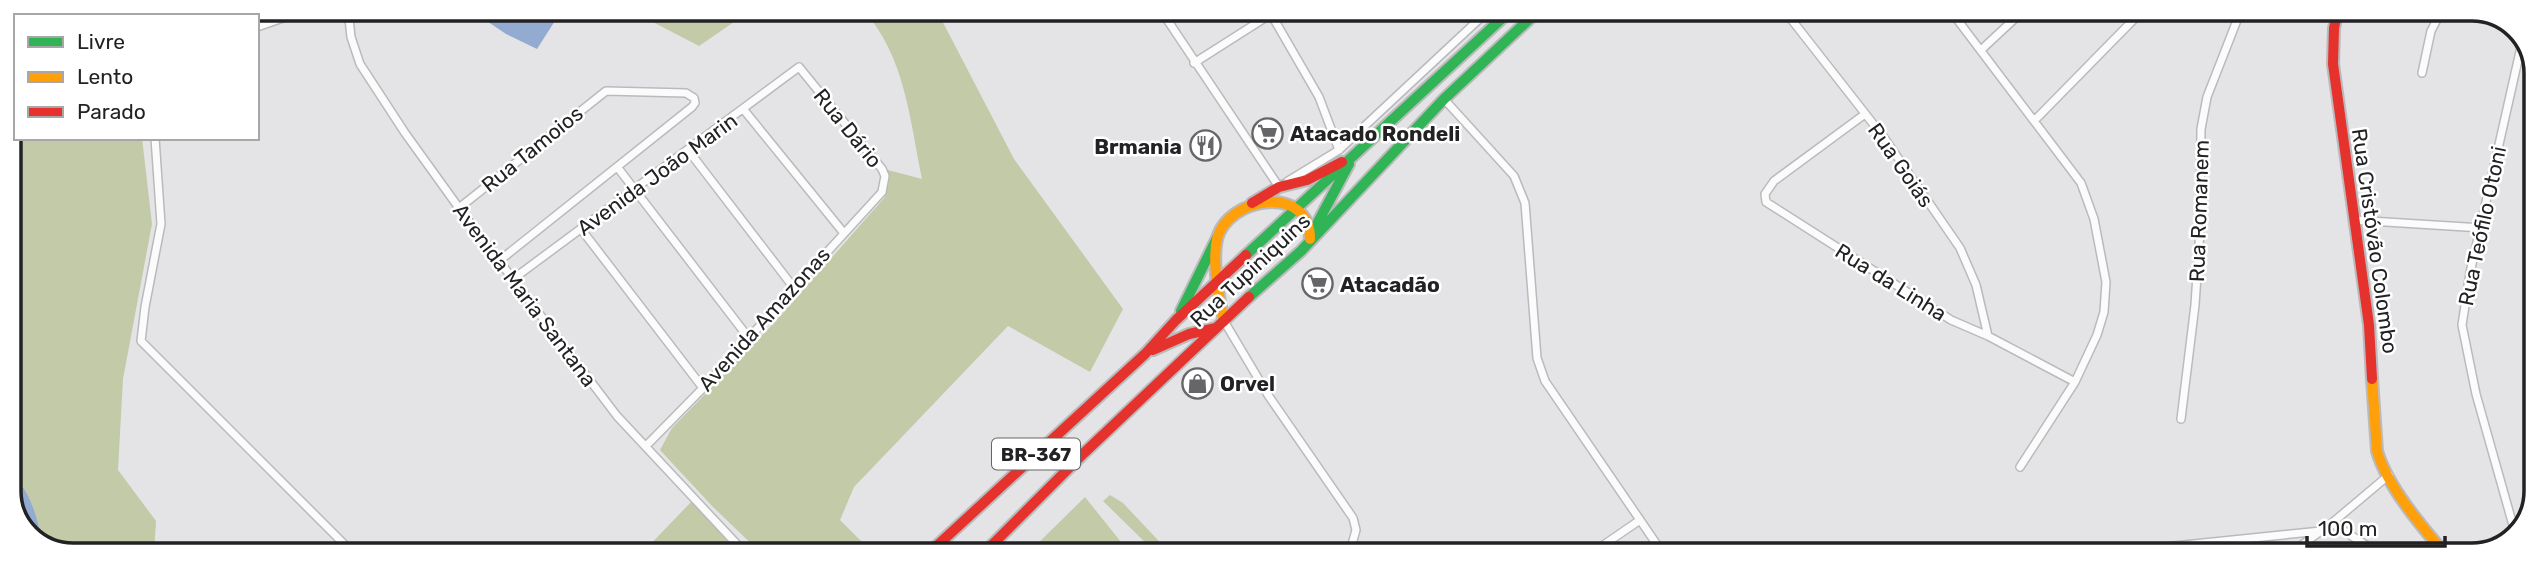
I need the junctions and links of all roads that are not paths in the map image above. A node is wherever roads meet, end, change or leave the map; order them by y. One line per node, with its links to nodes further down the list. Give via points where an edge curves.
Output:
1 (349, 21): 33 (street, Avenida Maria Santana, via 360,64)
2 (1170, 21): 17 (street)
3 (1260, 21): 17 (street)
4 (1275, 21): 26 (street, via 1319,97)
5 (1476, 21): 26 (street)
6 (1499, 21): 27 (street, BR-367)
7 (1527, 21): 20 (street, Rua Tupiniquins)
8 (1793, 21): 22 (street, Rua Goiás)
9 (1959, 21): 15 (street)
10 (2012, 21): 15 (street)
11 (2132, 21): 23 (street)
12 (2237, 21): 52 (street, Rua Romanem, via 2207,97 2201,129 2195,305)
13 (2336, 21): 35 (street, Rua Cristóvão Colombo, via 2333,64)
14 (2436, 21): 19 (street)
15 (1981, 50): 23 (street)
16 (2520, 53): 36 (street, Rua Teófilo Otoni)
17 (1194, 63): 29 (street)
18 (800, 67): 21 (street, Avenida João Marin); 31 (street, Rua Dário, via 882,169)
19 (2422, 74)
20 (1444, 99): 40 (street, Rua Tupiniquins); 56 (street, via 1514,176 1525,203 1537,358 1545,381)
21 (744, 110): 25 (street, Avenida João Marin); 38 (street)
22 (1865, 114): 47 (street, Rua Goiás, via 1960,248 1976,285); 47 (street, Rua da Linha, via 1784,172 1768,188 1766,202 1951,320)
23 (2034, 121): 50 (street, via 2081,183 2106,282 2097,335)
24 (155, 140): 60 (street, via 161,224 141,341)
25 (688, 150): 30 (street, Avenida João Marin); 44 (street)
26 (1339, 150): 29 (street)
27 (1354, 155): 29 (street, via 1307,180); 34 (street, BR-367); 40 (street)
28 (618, 168): 30 (street); 33 (street, Rua Tamoios, via 695,103 694,98 686,93 606,90); 41 (street)
29 (1278, 186): 32 (street)
30 (634, 190): 37 (street, Avenida João Marin); 48 (street)
31 (882, 192): 38 (street, Avenida Amazonas)
32 (1252, 203): 34 (street, via 1281,202); 39 (street, via 1230,219)
33 (459, 208): 41 (street, Avenida Maria Santana)
34 (1298, 209): 40 (street); 43 (street, BR-367)
35 (2354, 220): 36 (street); 55 (street, Rua Cristóvão Colombo, via 2369,325 2377,451)
36 (2482, 228): 58 (street, Rua Teófilo Otoni, via 2462,325)
37 (581, 229): 42 (street, Avenida João Marin); 51 (street)
38 (843, 232): 44 (street, Avenida Amazonas)
39 (1217, 238): 43 (street); 45 (street)
40 (1310, 238): 46 (street, Rua Tupiniquins)
41 (499, 261): 42 (street, Avenida Maria Santana)
42 (513, 279): 53 (street, Avenida Maria Santana, via 588,380)
43 (1219, 280): 45 (street, BR-367); 46 (street)
44 (794, 288): 48 (street, Avenida Amazonas)
45 (1176, 320): 49 (street, BR-367)
46 (1220, 324): 49 (street); 63 (street, Rua Tupiniquins); 64 (street, via 1353,518)
47 (1988, 336): 50 (street, Rua da Linha)
48 (748, 337): 51 (street, Avenida Amazonas)
49 (1145, 354): 62 (street, BR-367)
50 (2075, 382): 54 (street)
51 (702, 388): 53 (street, Avenida Amazonas)
52 (2181, 419)
53 (646, 446): 61 (street, Avenida Maria Santana)
54 (2020, 467)
55 (2389, 475): 57 (street); 70 (street, Rua Cristóvão Colombo)
56 (1640, 520): 65 (street); 66 (street)
57 (2332, 523): 59 (street); 69 (street)
58 (2512, 523)
59 (2321, 531): 67 (street); 68 (street)
60 (344, 543)
61 (736, 543)
62 (940, 543)
63 (994, 543)
64 (1352, 543)
65 (1606, 543)
66 (1656, 543)
67 (2203, 543)
68 (2304, 543)
69 (2363, 543)
70 (2436, 543)

